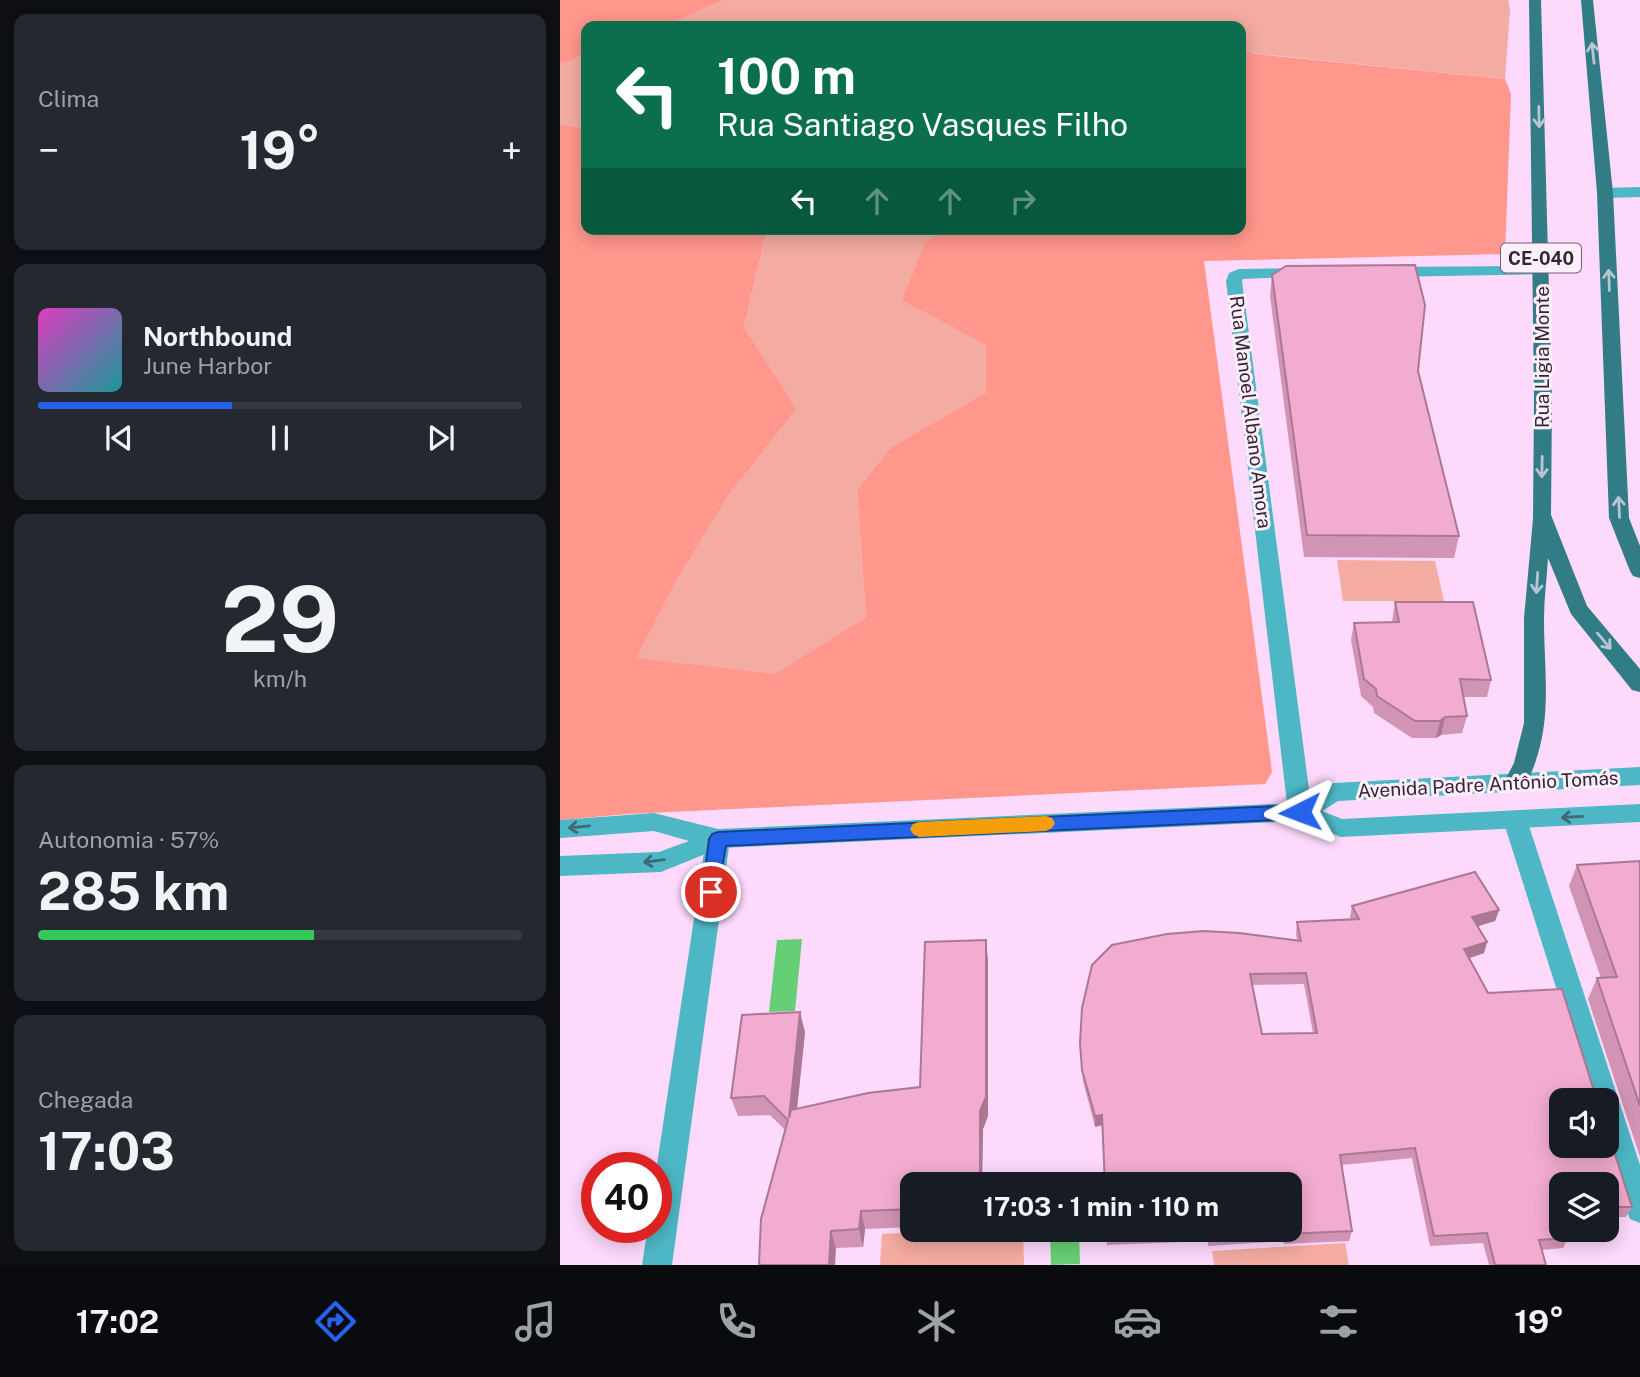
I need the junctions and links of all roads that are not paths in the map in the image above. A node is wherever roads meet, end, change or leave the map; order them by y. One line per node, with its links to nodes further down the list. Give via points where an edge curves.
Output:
1 (1535, 0): 5 (main road, Rua Ligia Monte / CE-040, one-way to 5)
2 (1587, 0): 3 (main road, CE-040, one-way to 2)
3 (1605, 192): 4 (street); 9 (main road, CE-040, one-way to 3, via 1619,518)
4 (1640, 192)
5 (1541, 271): 6 (street); 8 (main road, Rua Ligia Monte / CE-040, one-way to 8)
6 (1373, 272)
7 (1317, 273): 13 (street, Rua Manoel Albano Amora, via 1239,274 1234,281)
8 (1541, 515): 10 (main road, Rua Ligia Monte / CE-040, one-way to 10, via 1578,610); 12 (main road, one-way to 12, via 1534,618 1537,687 1532,737 1524,770)
9 (1640, 571)
10 (1640, 684)
11 (1640, 776): 12 (street, Avenida Padre Antônio Tomás)
12 (1516, 782): 13 (street, Avenida Padre Antônio Tomás, via 1334,792)
13 (1300, 812): 15 (street, Avenida Padre Antônio Tomás, via 1341,828); 17 (street, Avenida Padre Antônio Tomás)
14 (1640, 813): 15 (street, Avenida Padre Antônio Tomás, one-way to 15)
15 (1515, 820): 19 (street)
16 (560, 829): 17 (street, Avenida Padre Antônio Tomás, one-way to 16, via 654,821)
17 (718, 839): 18 (street, Avenida Padre Antônio Tomás, one-way to 18, via 661,862); 20 (street)
18 (560, 866)
19 (1640, 1209)
20 (657, 1265)

